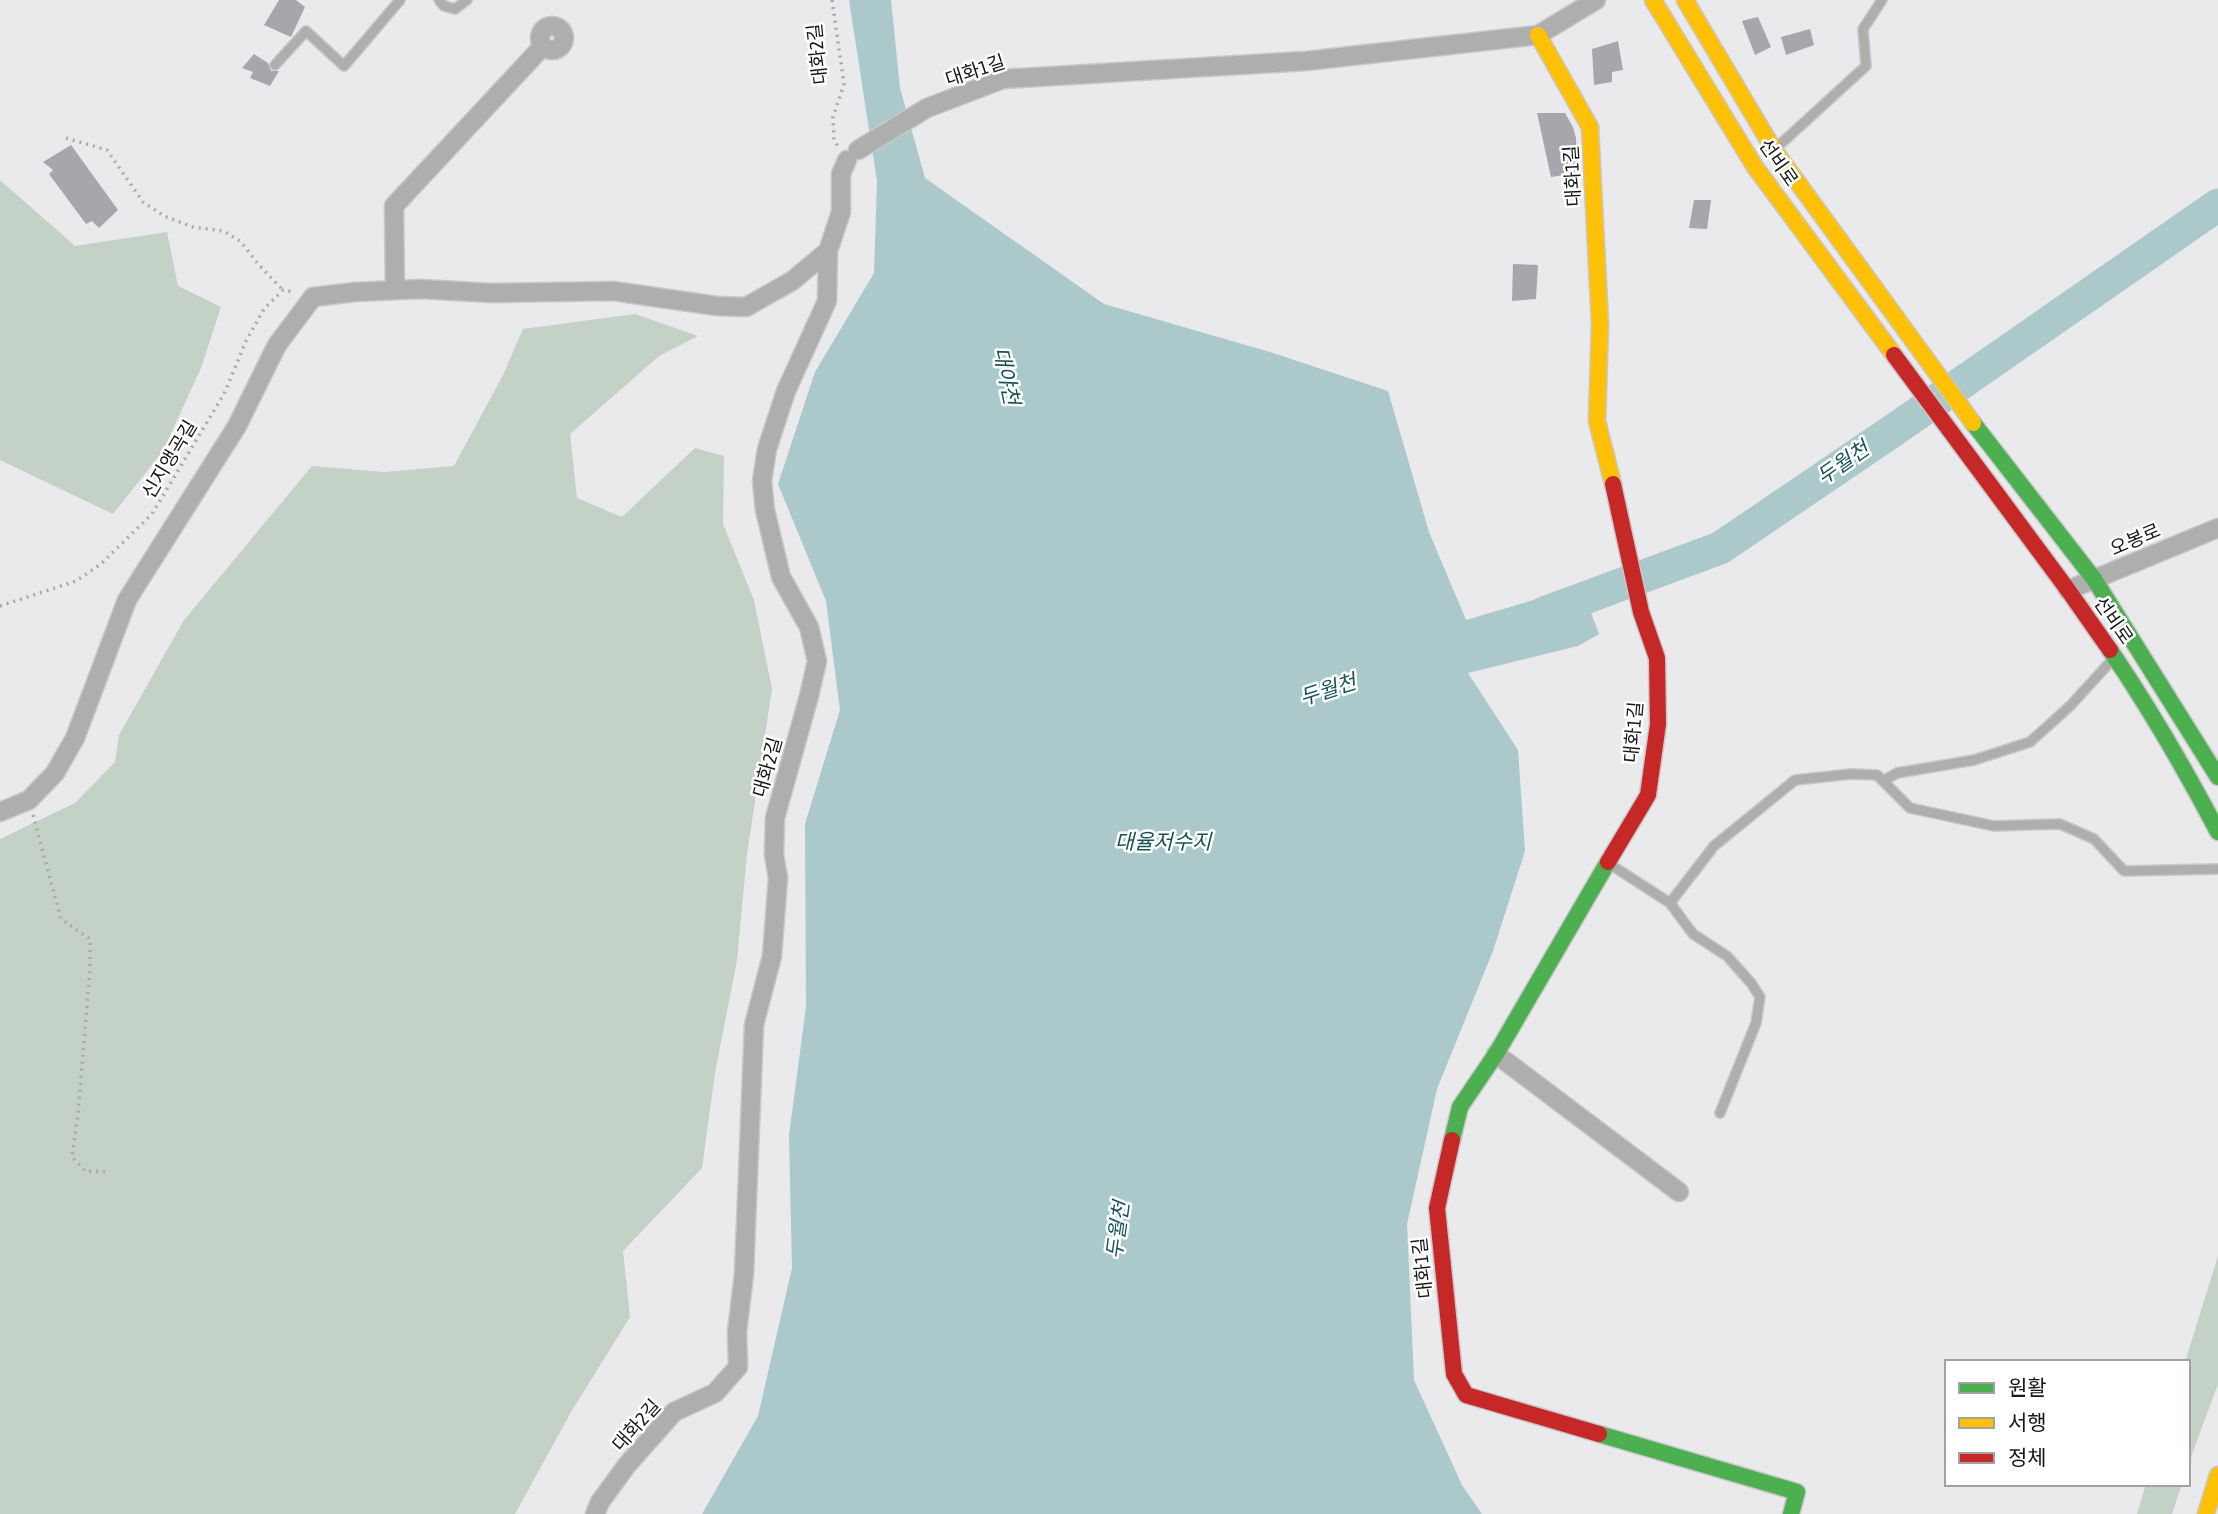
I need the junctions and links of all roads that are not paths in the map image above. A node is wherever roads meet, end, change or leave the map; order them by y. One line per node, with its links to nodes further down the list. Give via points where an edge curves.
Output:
1 (400, 0): 11 (lane, via 344,66 306,31)
2 (439, 0): 3 (lane, via 455,9)
3 (467, 0)
4 (1596, 0): 9 (street, 대화1길)
5 (1653, 0): 18 (main road, 선비로, via 1755,167)
6 (1685, 0): 12 (main road, 선비로)
7 (1868, 0): 8 (lane, 선비로)
8 (1880, 3): 12 (lane, 선비로, via 1863,29 1866,66)
9 (1538, 35): 13 (street, 대화1길, via 1306,61 1003,79 927,108); 24 (main road, 대화1길, via 1590,127 1600,324 1597,421 1641,612 1657,658 1658,724 1648,796)
10 (543, 46): 15 (street, via 394,206)
11 (275, 65)
12 (1774, 150): 17 (main road, 선비로, via 1976,428)
13 (852, 155): 14 (street, 대화2길, via 841,174 841,212)
14 (828, 251): 15 (street, via 792,281 746,307 613,291); 31 (street, 대화2길, via 827,301 786,391 762,481 782,576 809,627 817,661 775,818 778,878 772,956 754,1025 738,1367 715,1393 674,1412 627,1465)
15 (395, 290): 22 (street, via 313,297 277,345 237,426 127,600 75,738 55,773 29,800)
16 (2218, 528): 17 (street, 오봉로)
17 (2094, 579): 18 (street, 오봉로); 20 (main road, 선비로)
18 (2068, 590): 19 (main road, 선비로)
19 (2115, 658): 21 (lane, via 2030,742 1974,760 1897,773); 23 (main road, 선비로)
20 (2218, 777)
21 (1883, 781): 25 (lane, via 1910,808 1994,826 2060,824 2094,839 2124,871); 26 (lane, via 1877,775 1795,780 1714,846)
22 (0, 812)
23 (2218, 832)
24 (1607, 862): 26 (lane); 27 (main road, 대화1길)
25 (2218, 869)
26 (1670, 903): 28 (lane, via 1693,934 1727,956 1760,997 1756,1023)
27 (1496, 1054): 29 (street); 32 (main road, 대화1길, via 1460,1107 1437,1208 1454,1374 1466,1395 1797,1492)
28 (1720, 1113)
29 (1679, 1192)
30 (2218, 1475): 33 (main road)
31 (595, 1514)
32 (1791, 1514)
33 (2206, 1514)

